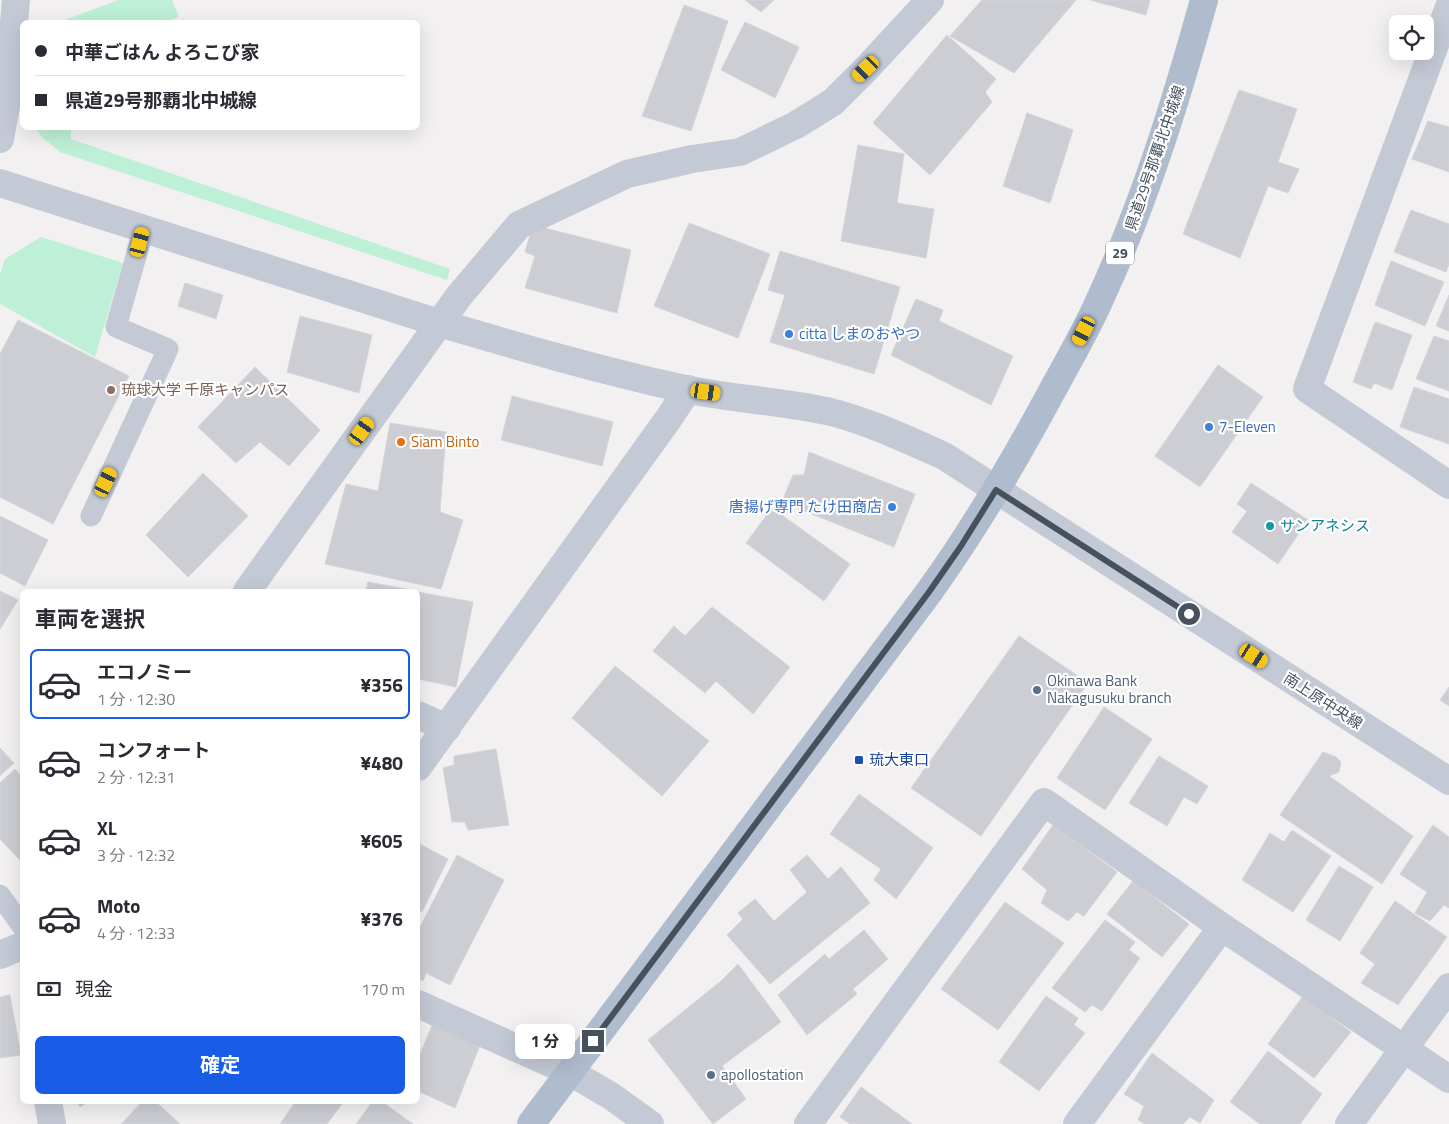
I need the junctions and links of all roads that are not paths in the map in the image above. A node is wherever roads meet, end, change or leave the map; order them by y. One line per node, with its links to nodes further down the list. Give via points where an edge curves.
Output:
1 (16, 0): 5 (street, via 8,94)
2 (930, 0): 8 (street, via 833,102 796,126 740,152 626,174 519,225)
3 (1204, 0): 11 (main road, 県道29号那覇北中城線 / 29, via 1180,87 1124,244 1101,298)
4 (1449, 7): 10 (street, via 1307,389)
5 (0, 139)
6 (0, 183): 7 (street, 南上原中央線)
7 (144, 228): 8 (street, 南上原中央線); 12 (lane, via 116,327 168,349)
8 (439, 323): 9 (street, 南上原中央線, via 592,367); 13 (street)
9 (688, 389): 11 (street, 南上原中央線, via 800,406 858,420 944,456); 15 (street)
10 (1449, 485)
11 (996, 490): 17 (street, 南上原中央線); 24 (main road, 県道29号那覇北中城線 / 29, via 929,592)
12 (91, 516)
13 (248, 589)
14 (420, 716): 15 (street)
15 (447, 728): 16 (street)
16 (420, 764)
17 (1449, 781)
18 (0, 895): 20 (lane)
19 (1222, 927): 23 (street); 30 (street, via 1044,802); 31 (street)
20 (17, 948)
21 (1449, 987): 23 (street)
22 (420, 1005): 24 (street)
23 (1405, 1049): 25 (street); 32 (street)
24 (570, 1072): 28 (main road, 県道29号那覇北中城線 / 29); 29 (street)
25 (1449, 1079)
26 (49, 1104): 27 (street)
27 (52, 1124)
28 (531, 1124)
29 (650, 1124)
30 (808, 1124)
31 (1077, 1124)
32 (1350, 1124)

